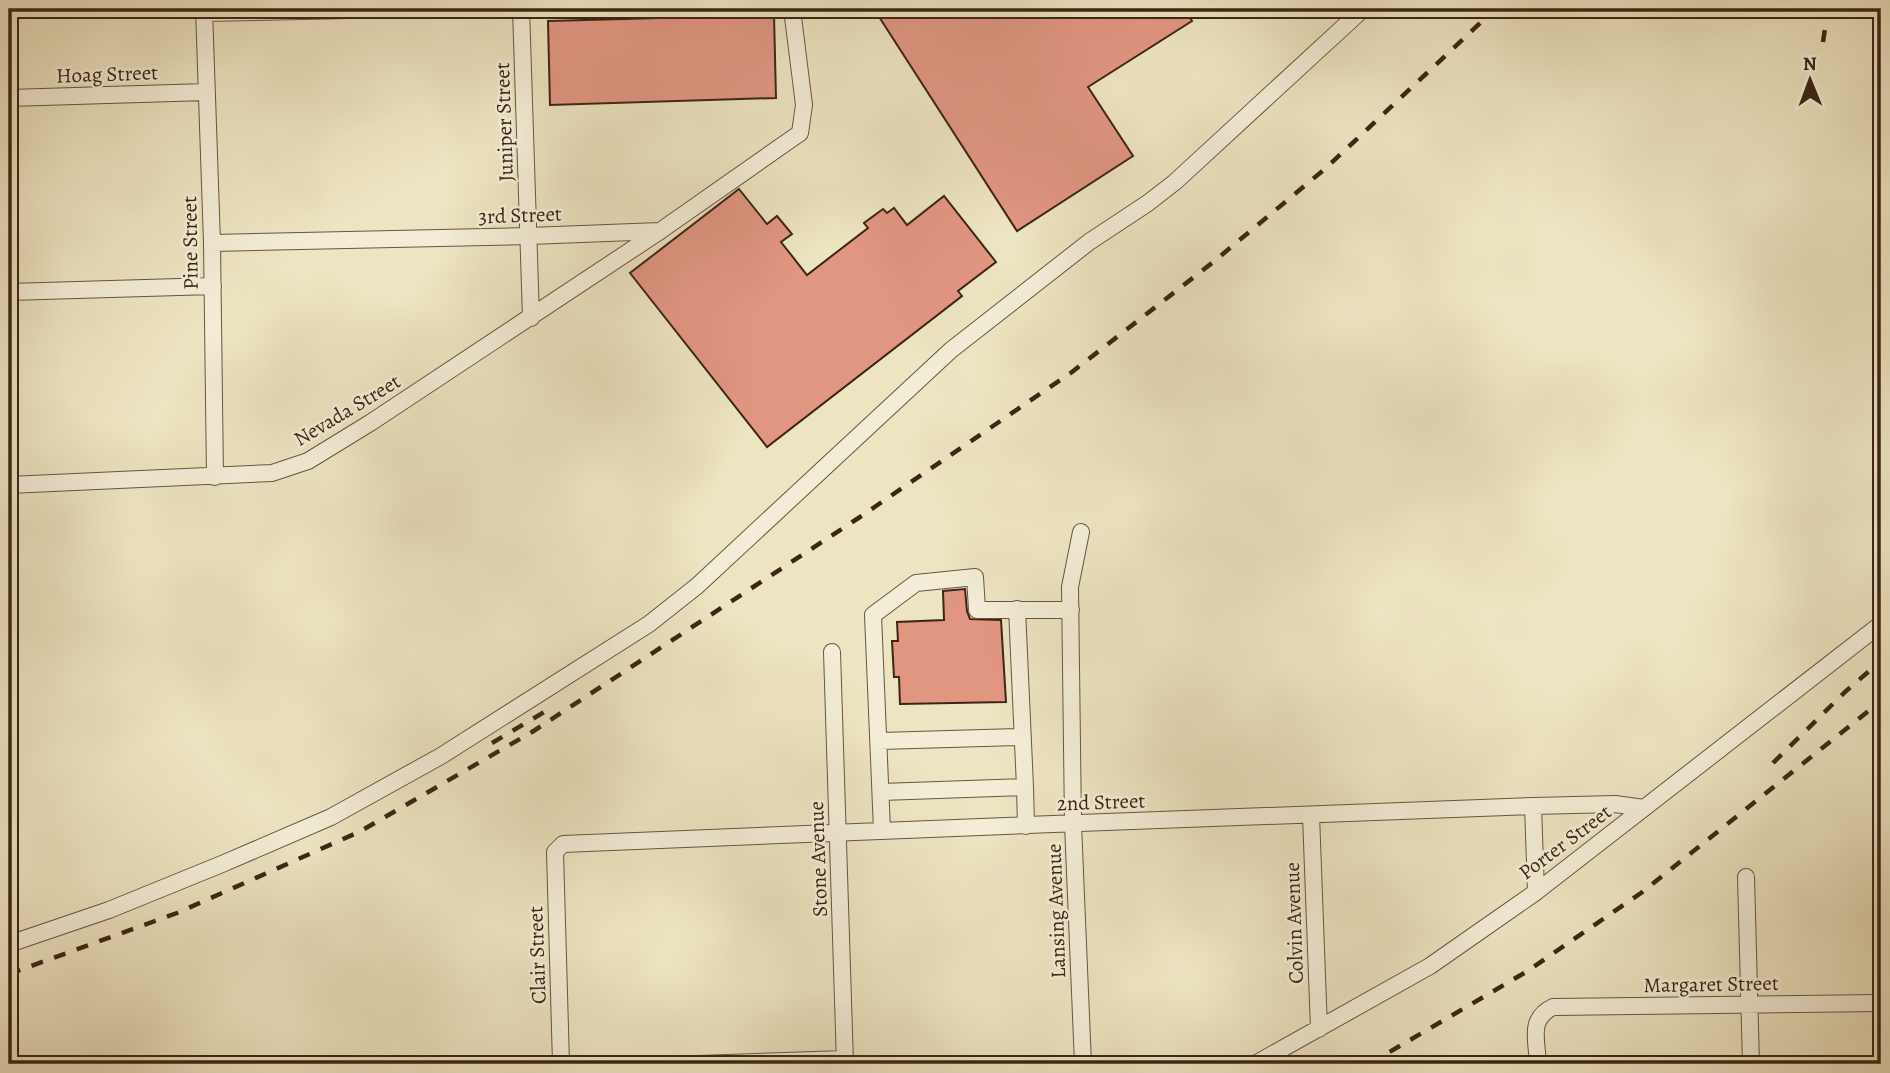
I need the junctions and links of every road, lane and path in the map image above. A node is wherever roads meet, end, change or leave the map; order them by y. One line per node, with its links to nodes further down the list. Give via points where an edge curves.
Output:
1 (397, 9): 5 (street)
2 (521, 9): 9 (street, Juniper Street)
3 (792, 9): 8 (street, via 804,105 800,133)
4 (1363, 9): 35 (street, via 1175,182 1069,257 951,350 649,625 441,756 331,817 122,905)
5 (204, 11): 6 (street, Pine Street)
6 (206, 92): 7 (street, Hoag Street); 10 (street, Pine Street)
7 (9, 98)
8 (660, 230): 9 (street, 3rd Street); 13 (street, Nevada Street)
9 (529, 236): 10 (street, 3rd Street); 13 (street, Juniper Street)
10 (212, 243): 11 (street, Pine Street)
11 (212, 286): 12 (street); 14 (street, Pine Street)
12 (9, 292)
13 (531, 318): 14 (street, Nevada Street, via 307,461 272,473)
14 (215, 477): 15 (street, Nevada Street)
15 (9, 485)
16 (1081, 532): 18 (street, Lansing Avenue, via 1070,587)
17 (1017, 608): 18 (street); 21 (street); 22 (street, via 977,610 975,577 916,583 873,615)
18 (1071, 610): 28 (street, Lansing Avenue)
19 (1881, 624): 26 (street, Porter Street)
20 (832, 652): 30 (street, Stone Avenue)
21 (1022, 737): 22 (street); 23 (street)
22 (880, 741): 24 (street)
23 (1025, 787): 24 (street); 29 (street)
24 (881, 792): 31 (street)
25 (1533, 806): 26 (street, 2nd Street); 27 (street, 2nd Street); 34 (street)
26 (1644, 808): 34 (street, Porter Street)
27 (1311, 815): 28 (street, 2nd Street); 38 (street, Colvin Avenue)
28 (1073, 824): 29 (street, 2nd Street); 43 (street, Lansing Avenue)
29 (1026, 826): 31 (street, 2nd Street)
30 (838, 831): 31 (street, 2nd Street); 32 (street, 2nd Street); 39 (street, Stone Avenue)
31 (882, 831)
32 (559, 847): 41 (street, Clair Street, via 555,852)
33 (1746, 877): 37 (street)
34 (1536, 892): 38 (street, Porter Street, via 1430,965)
35 (9, 944)
36 (1881, 1003): 37 (street, Margaret Street)
37 (1749, 1004): 45 (street, Margaret Street, via 1553,1007 1536,1022); 46 (street)
38 (1319, 1029): 44 (street, Porter Street)
39 (845, 1062): 40 (street)
40 (764, 1063): 42 (street)
41 (561, 1064)
42 (698, 1064)
43 (1083, 1064)
44 (1255, 1064)
45 (1538, 1064)
46 (1751, 1064)

